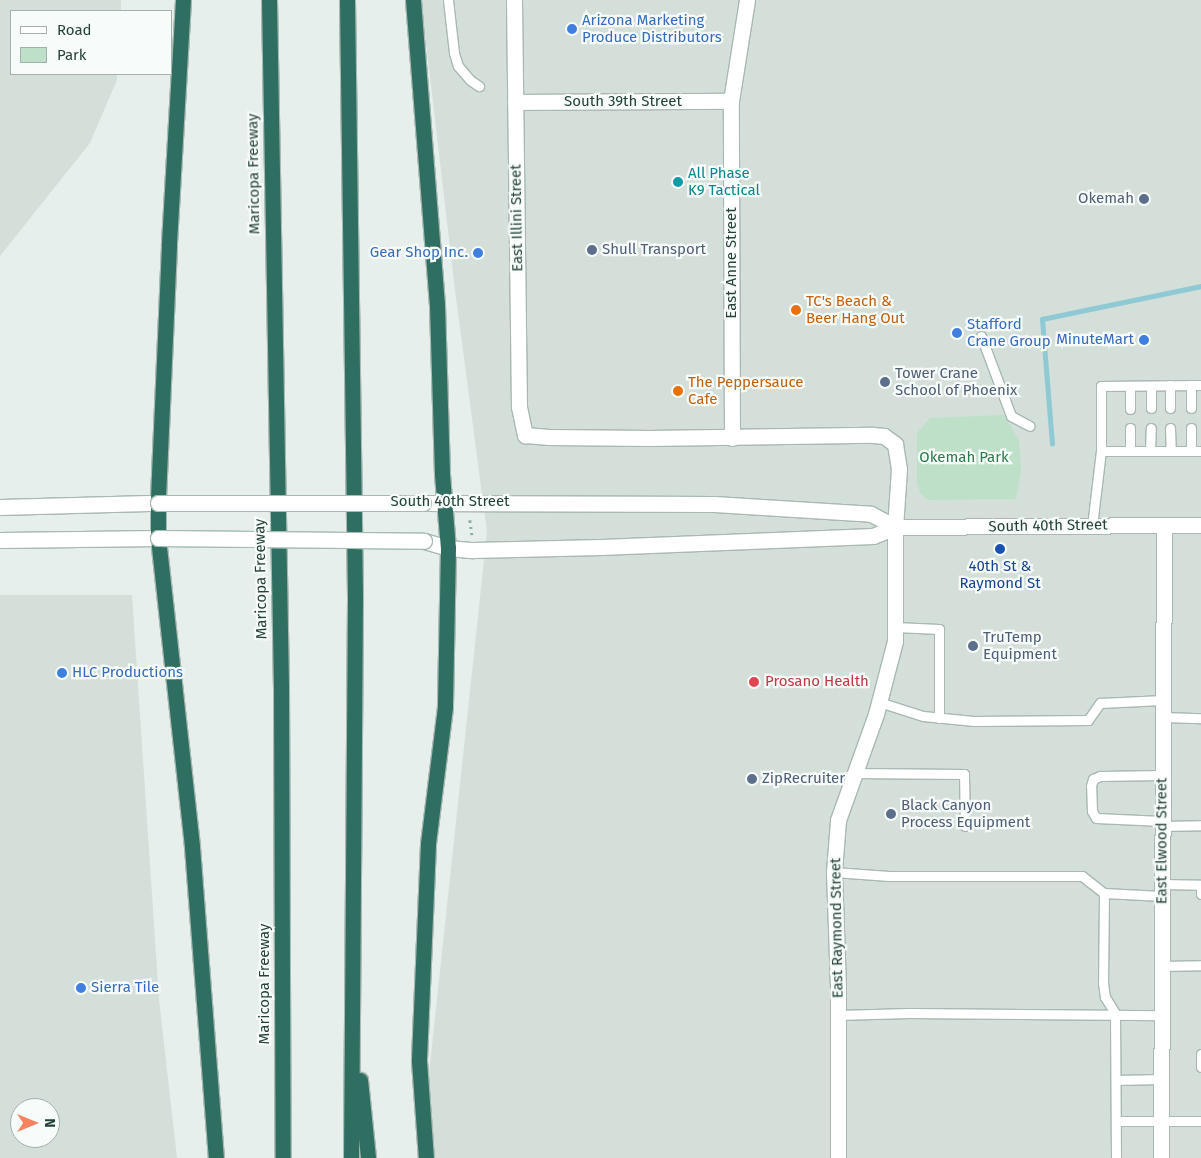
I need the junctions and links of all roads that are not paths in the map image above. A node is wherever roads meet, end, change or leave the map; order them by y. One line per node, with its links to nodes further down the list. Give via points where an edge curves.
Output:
1 (183, 0): 34 (highway)
2 (269, 0): 74 (highway, Maricopa Freeway, via 281,697)
3 (347, 0): 62 (highway, via 354,599)
4 (413, 0): 33 (highway, via 437,305 442,474)
5 (448, 0): 8 (lane, via 458,66)
6 (514, 0): 10 (street, East Illini Street)
7 (747, 0): 9 (street, East Anne Street)
8 (479, 86)
9 (732, 101): 10 (street, South 39th Street); 26 (street, East Anne Street)
10 (515, 102): 26 (street, East Illini Street, via 519,407 526,435)
11 (981, 336): 21 (lane, via 1011,416)
12 (1191, 385): 13 (lane); 16 (lane); 19 (lane)
13 (1201, 385)
14 (1130, 386): 15 (lane); 20 (lane); 27 (lane, via 1101,386)
15 (1151, 386): 16 (lane); 17 (lane)
16 (1170, 386): 18 (lane)
17 (1151, 408)
18 (1170, 408)
19 (1191, 408)
20 (1130, 409)
21 (1030, 426)
22 (1130, 428): 28 (lane)
23 (1151, 428): 29 (lane)
24 (1170, 428): 30 (lane)
25 (1191, 428): 31 (lane)
26 (732, 438): 39 (street, via 884,436 895,444 898,454)
27 (1101, 451): 28 (lane); 38 (lane)
28 (1130, 451): 29 (lane)
29 (1150, 451): 30 (lane)
30 (1171, 451): 31 (lane)
31 (1191, 451): 32 (lane)
32 (1201, 451)
33 (446, 502): 34 (street, South 40th Street, bridge); 39 (street, South 40th Street, via 714,504 871,514); 42 (highway)
34 (158, 503): 35 (street, South 40th Street); 40 (highway)
35 (0, 507)
36 (1201, 524): 37 (street, South 40th Street)
37 (1164, 525): 38 (street, South 40th Street); 44 (street, East Elwood Street)
38 (1092, 526): 39 (street, South 40th Street)
39 (895, 527): 42 (street, South 40th Street, via 873,536 802,540 472,550); 43 (street, East Raymond Street)
40 (158, 538): 41 (street, South 40th Street); 42 (street, South 40th Street, bridge, via 424,541); 73 (highway, via 191,837)
41 (0, 540)
42 (448, 548): 77 (highway, via 445,707 428,844 419,1061)
43 (895, 627): 45 (street, East Raymond Street, via 895,641); 47 (lane, via 939,629)
44 (1163, 700): 46 (street, East Elwood Street); 47 (lane, via 1100,703 1088,720 974,721)
45 (879, 702): 47 (lane); 49 (street, East Raymond Street)
46 (1163, 717): 48 (lane); 50 (street, East Elwood Street)
47 (939, 718)
48 (1201, 718)
49 (854, 773): 53 (lane, via 964,774); 54 (street, East Raymond Street, via 838,820)
50 (1162, 775): 51 (street, East Elwood Street); 51 (lane, via 1100,776 1093,779 1091,786 1092,811 1096,818)
51 (1162, 823): 52 (lane); 57 (street, East Elwood Street)
52 (1201, 825)
53 (965, 826)
54 (834, 872): 58 (lane, via 889,876 1082,876); 64 (street, East Raymond Street)
55 (1201, 881): 56 (lane)
56 (1201, 885): 57 (lane); 59 (lane)
57 (1162, 890): 58 (lane); 60 (street, East Elwood Street)
58 (1104, 893): 63 (lane, via 1103,983 1105,997)
59 (1201, 894)
60 (1162, 966): 61 (lane); 65 (street, East Elwood Street)
61 (1201, 966)
62 (353, 1004): 75 (highway); 76 (highway)
63 (1115, 1013): 64 (lane); 65 (lane); 69 (lane)
64 (838, 1015): 78 (street, East Raymond Street)
65 (1162, 1015): 68 (street, East Elwood Street)
66 (1201, 1054): 67 (lane)
67 (1201, 1067)
68 (1162, 1079): 69 (lane); 70 (street, East Elwood Street)
69 (1116, 1080): 72 (lane)
70 (1162, 1121): 71 (lane); 72 (lane); 80 (street, East Elwood Street)
71 (1201, 1121)
72 (1116, 1122): 79 (lane)
73 (216, 1158)
74 (283, 1158)
75 (351, 1158)
76 (368, 1158)
77 (426, 1158)
78 (838, 1158)
79 (1116, 1158)
80 (1161, 1158)

